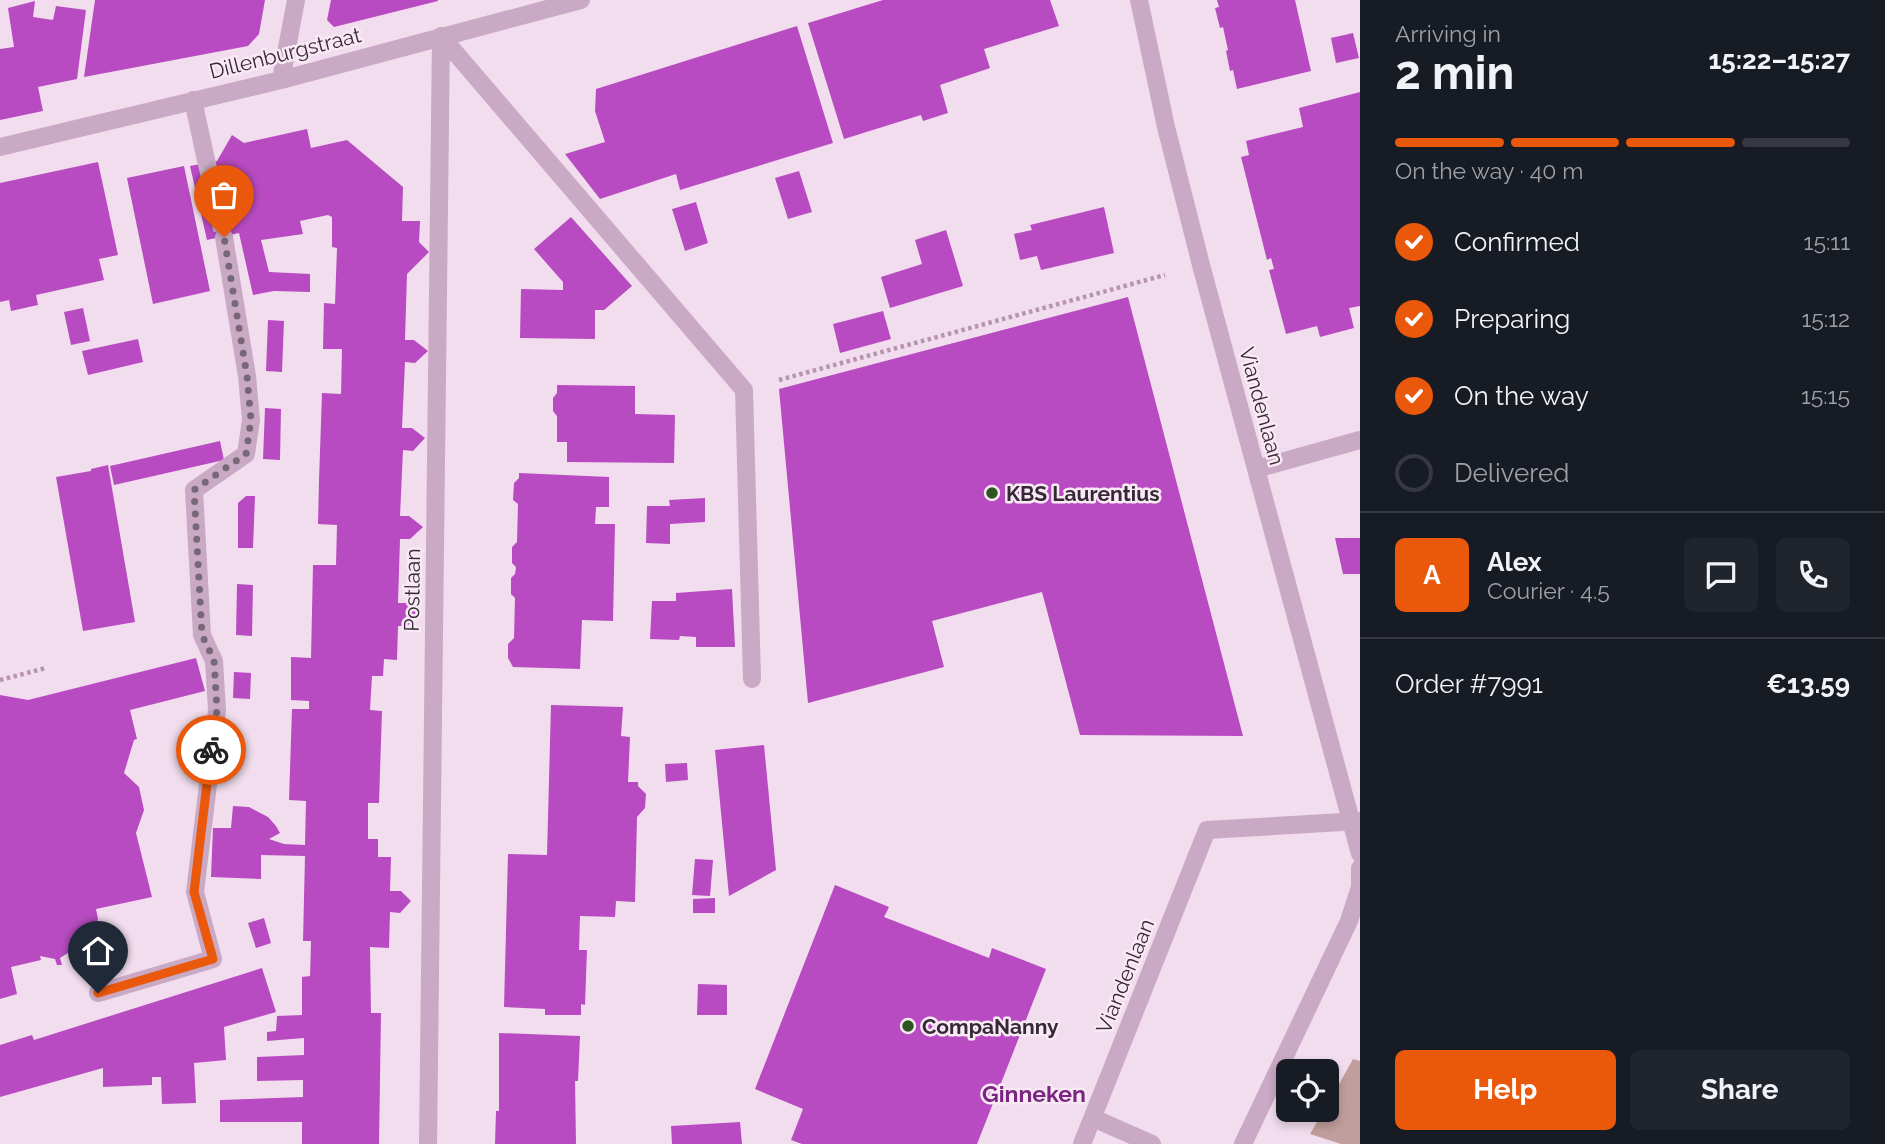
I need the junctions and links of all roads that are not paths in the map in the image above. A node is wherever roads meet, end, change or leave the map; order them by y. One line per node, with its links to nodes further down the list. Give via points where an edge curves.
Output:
1 (296, 0): 5 (street)
2 (581, 0): 4 (street, Dillenburgstraat)
3 (1139, 0): 11 (street, Viandenlaan, via 1200,265)
4 (441, 36): 5 (street, Dillenburgstraat); 12 (street, via 744,390); 18 (street, Postlaan)
5 (281, 80): 6 (street, Dillenburgstraat)
6 (193, 100): 7 (street, Dillenburgstraat); 8 (street)
7 (0, 147)
8 (206, 160)
9 (224, 237): 16 (street, via 251,420 246,454 194,490 202,635 214,660 217,710 194,892 213,959)
10 (1360, 440): 11 (street)
11 (1256, 469): 13 (street, Viandenlaan)
12 (752, 679)
13 (1356, 821): 14 (street, Viandenlaan); 17 (street, Viandenlaan, via 1207,830)
14 (1360, 854)
15 (1360, 868): 21 (street, via 1360,887 1349,922)
16 (98, 993)
17 (1093, 1118): 19 (street, Viandenlaan); 20 (street)
18 (428, 1144)
19 (1082, 1144)
20 (1152, 1144)
21 (1243, 1144)

